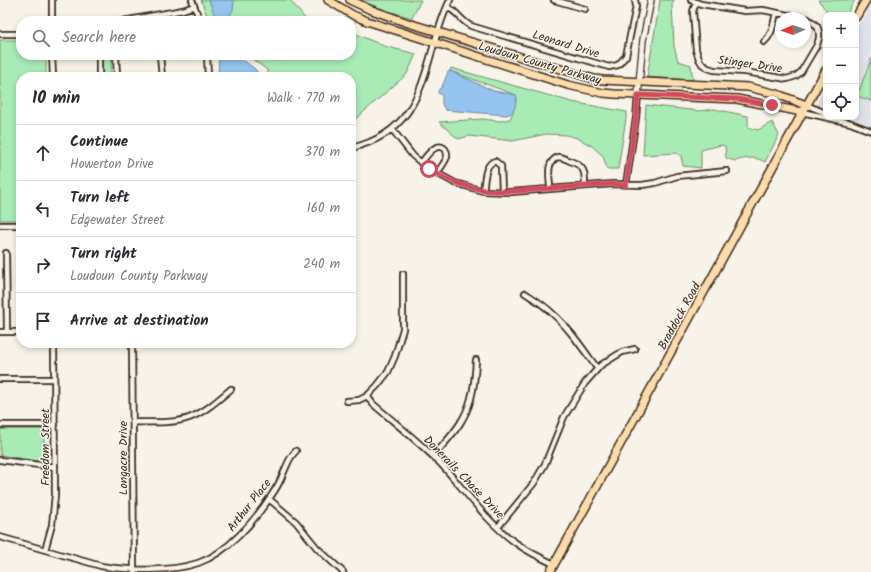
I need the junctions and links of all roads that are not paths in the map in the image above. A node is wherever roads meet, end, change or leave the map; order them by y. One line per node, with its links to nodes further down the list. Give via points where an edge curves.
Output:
1 (52, 0): 18 (street)
2 (192, 0): 12 (street)
3 (328, 0): 26 (main road, Loudoun County Parkway, via 367,21)
4 (350, 0): 23 (main road, Loudoun County Parkway, via 368,9)
5 (450, 0): 13 (street)
6 (554, 0): 14 (street)
7 (635, 0): 13 (street, Leonard Drive, via 626,56 618,65 609,67 471,26)
8 (651, 0): 39 (street, via 643,40)
9 (691, 0): 11 (street, Stinger Drive)
10 (866, 0): 15 (main road)
11 (696, 3): 16 (street, Stinger Drive); 22 (street, Stinger Drive, via 693,11 698,59 714,70 787,79 796,76 801,72 819,38 819,32)
12 (194, 6): 17 (street); 20 (street)
13 (447, 7): 23 (street)
14 (585, 9)
15 (859, 12)
16 (775, 13)
17 (154, 15): 19 (street)
18 (52, 16)
19 (149, 16)
20 (198, 16)
21 (775, 18): 27 (street, via 772,32)
22 (811, 21)
23 (437, 32): 26 (street); 39 (main road, Loudoun County Parkway, via 594,79)
24 (0, 34): 25 (street)
25 (16, 34)
26 (434, 42): 40 (main road, Loudoun County Parkway, via 568,85 603,93); 45 (street, via 423,83 415,101 405,117)
27 (764, 42)
28 (52, 60): 33 (street)
29 (99, 60): 34 (street)
30 (116, 60): 35 (street)
31 (160, 60): 36 (street)
32 (207, 60): 37 (street)
33 (52, 72)
34 (99, 72)
35 (116, 72)
36 (162, 72)
37 (208, 72)
38 (823, 75): 41 (main road, Braddock Road)
39 (639, 82): 40 (street); 41 (main road, Loudoun County Parkway, via 748,87 777,94)
40 (638, 95): 41 (main road, Loudoun County Parkway, via 737,99); 51 (street)
41 (804, 109): 42 (street); 44 (street); 87 (main road, Braddock Road)
42 (823, 112)
43 (844, 120): 44 (street)
44 (851, 123): 46 (street)
45 (392, 129): 47 (street, via 377,139); 48 (street)
46 (871, 131)
47 (356, 146)
48 (421, 163): 50 (street); 50 (street, via 434,148 445,148 447,157)
49 (726, 171): 51 (street, via 677,176 642,185)
50 (436, 174): 54 (street, via 455,183)
51 (626, 185): 52 (street)
52 (586, 186): 53 (street); 53 (street, via 582,167 558,158 552,160 549,166)
53 (550, 189): 55 (street)
54 (483, 191): 55 (street); 55 (street, via 487,167 494,161 502,166)
55 (502, 192)
56 (0, 225): 57 (street)
57 (16, 225)
58 (6, 254): 61 (street)
59 (403, 274): 74 (street, via 403,328 395,356 388,372)
60 (0, 276): 61 (street)
61 (6, 276): 64 (street)
62 (525, 293): 70 (street, via 553,313)
63 (0, 332): 64 (street)
64 (7, 332): 65 (street)
65 (16, 332)
66 (54, 348): 72 (street, Freedom Street)
67 (132, 348): 76 (street, Longacre Drive)
68 (635, 349): 70 (street, via 622,352)
69 (476, 360): 80 (street, via 474,387 462,420)
70 (597, 368): 84 (street, via 564,417 545,464 534,483)
71 (0, 379): 72 (street)
72 (54, 379): 78 (street, Freedom Street)
73 (231, 390): 76 (street, via 210,407 189,418)
74 (367, 396): 75 (street); 80 (street, Donerails Chase Drive)
75 (348, 401)
76 (133, 422): 88 (street, Longacre Drive)
77 (0, 425): 78 (street)
78 (54, 425): 82 (street, Freedom Street)
79 (296, 451): 83 (street, Arthur Place)
80 (433, 456): 84 (street, Donerails Chase Drive)
81 (0, 460): 82 (street)
82 (55, 467): 86 (street, Freedom Street, via 54,511)
83 (269, 499): 88 (street, Arthur Place, via 248,526 218,553 199,563 177,568); 89 (street, via 296,522 317,548)
84 (498, 527): 87 (street, Donerails Chase Drive, via 516,543)
85 (0, 537): 86 (street, Arthur Place)
86 (45, 550): 88 (street, Arthur Place, via 101,566)
87 (554, 564): 90 (main road, Braddock Road)
88 (134, 571)
89 (342, 572)
90 (550, 572)

